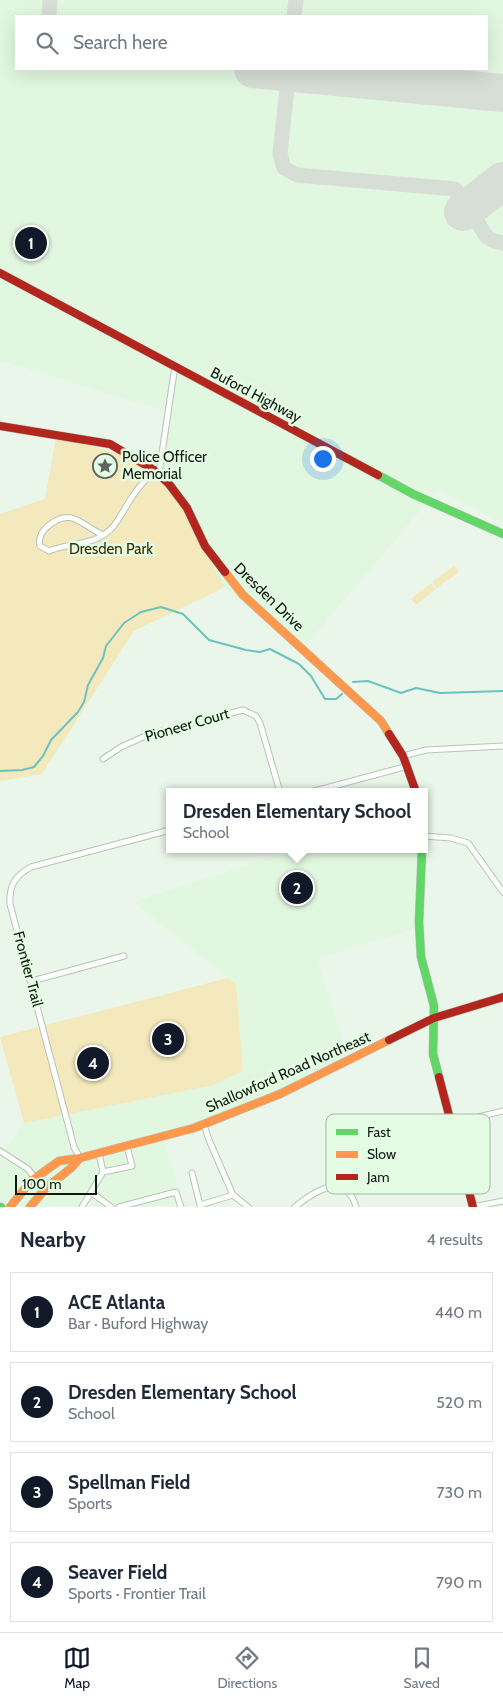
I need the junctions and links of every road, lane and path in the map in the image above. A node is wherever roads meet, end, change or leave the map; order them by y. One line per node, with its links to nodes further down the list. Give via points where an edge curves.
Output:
1 (0, 273): 2 (street, Buford Highway)
2 (175, 366): 4 (street); 5 (street, Buford Highway, via 413,494)
3 (0, 426): 4 (street, Dresden Drive, via 110,444)
4 (156, 471): 6 (street, via 132,496 116,525); 8 (street, Dresden Drive, via 187,508 205,546 228,579 366,704 382,721)
5 (503, 534)
6 (104, 535): 6 (street, via 49,550 39,542 45,528 61,518 80,520)
7 (503, 746): 8 (street, via 426,750)
8 (403, 756): 10 (street, Dresden Drive)
9 (103, 759): 11 (street, Pioneer Court, via 150,734 243,710 256,716)
10 (408, 766): 12 (street); 13 (street, Dresden Drive)
11 (279, 788)
12 (326, 788)
13 (415, 788)
14 (166, 831): 19 (street, Frontier Trail, via 31,867 20,873 11,887 10,904)
15 (428, 836): 17 (street, via 468,843)
16 (422, 853): 21 (street, via 419,922)
17 (503, 892)
18 (124, 956): 19 (street)
19 (32, 981): 29 (street, Frontier Trail, via 74,1147)
20 (503, 997): 21 (street, Shallowford Road Northeast)
21 (434, 1018): 23 (street, via 433,1054); 25 (street, Shallowford Road Northeast, via 280,1094)
22 (503, 1111): 24 (street)
23 (448, 1114)
24 (490, 1114)
25 (204, 1124): 26 (street, Shallowford Road Northeast); 37 (street)
26 (127, 1146): 28 (street, Shallowford Road Northeast); 30 (street, via 132,1166)
27 (0, 1151): 32 (street, via 28,1169)
28 (99, 1153): 29 (street, Shallowford Road Northeast); 30 (street)
29 (80, 1158): 32 (street, Shallowford Road Northeast, via 60,1161); 40 (street, Shallowford Road Northeast, via 77,1164 65,1170 43,1190)
30 (103, 1172): 34 (street)
31 (192, 1173): 37 (street, via 200,1205)
32 (35, 1178): 39 (street, Shallowford Road Northeast)
33 (326, 1187): 46 (street, via 313,1192)
34 (92, 1193): 41 (street); 42 (street)
35 (350, 1194): 47 (street)
36 (469, 1194): 48 (street)
37 (234, 1195): 45 (street)
38 (503, 1202): 48 (street)
39 (10, 1207)
40 (30, 1207)
41 (82, 1207)
42 (111, 1207)
43 (119, 1207): 44 (street, via 176,1192)
44 (181, 1207)
45 (248, 1207)
46 (295, 1207)
47 (356, 1207)
48 (473, 1207)

